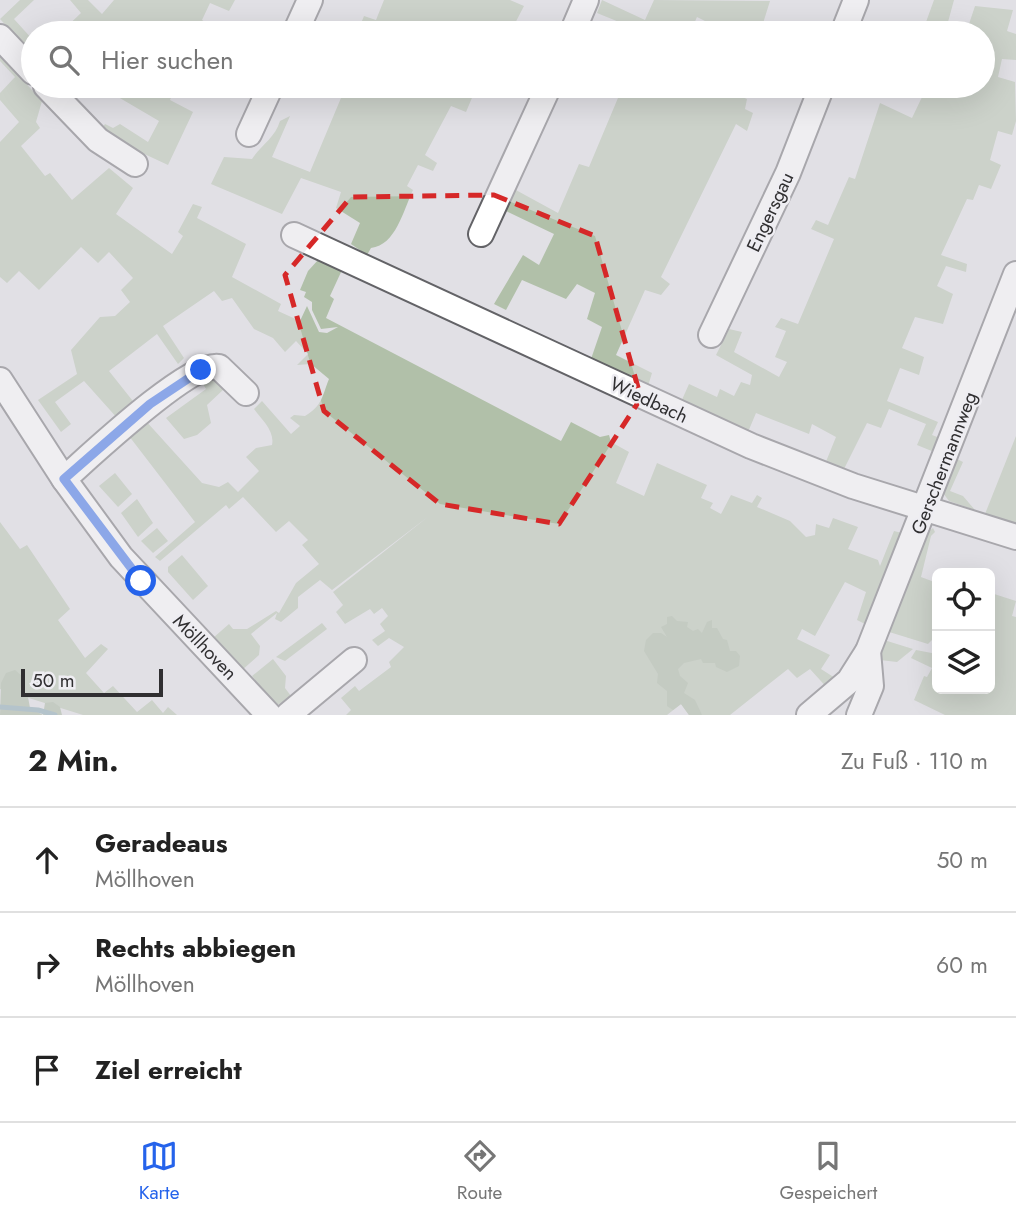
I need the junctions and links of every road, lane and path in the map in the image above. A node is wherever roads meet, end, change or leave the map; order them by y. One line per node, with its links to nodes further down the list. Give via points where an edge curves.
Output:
1 (310, 0): 4 (street)
2 (586, 0): 5 (street)
3 (856, 0): 6 (street)
4 (300, 21)
5 (577, 21)
6 (848, 21)
7 (0, 37): 8 (street)
8 (21, 59)
9 (58, 98): 14 (street, via 98,140)
10 (266, 98): 13 (street)
11 (543, 98): 15 (street)
12 (817, 98): 18 (street, Engersgau, via 788,173)
13 (249, 134)
14 (135, 164)
15 (481, 234)
16 (294, 235): 22 (street, Wiedbach, via 751,446)
17 (1016, 274): 22 (street, Gerschermannweg)
18 (711, 335)
19 (0, 380): 21 (street, Möllhoven)
20 (246, 393): 21 (street, via 225,369 201,370 150,404)
21 (64, 479): 26 (street, Möllhoven, via 141,581)
22 (925, 510): 23 (street, Wiedbach); 24 (street, Gerschermannweg)
23 (1016, 537)
24 (868, 650): 28 (street, Gerschermannweg, via 849,681); 29 (street, Gerschermannweg, via 871,686)
25 (354, 660): 27 (street)
26 (269, 715)
27 (288, 715)
28 (809, 715)
29 (859, 715)

